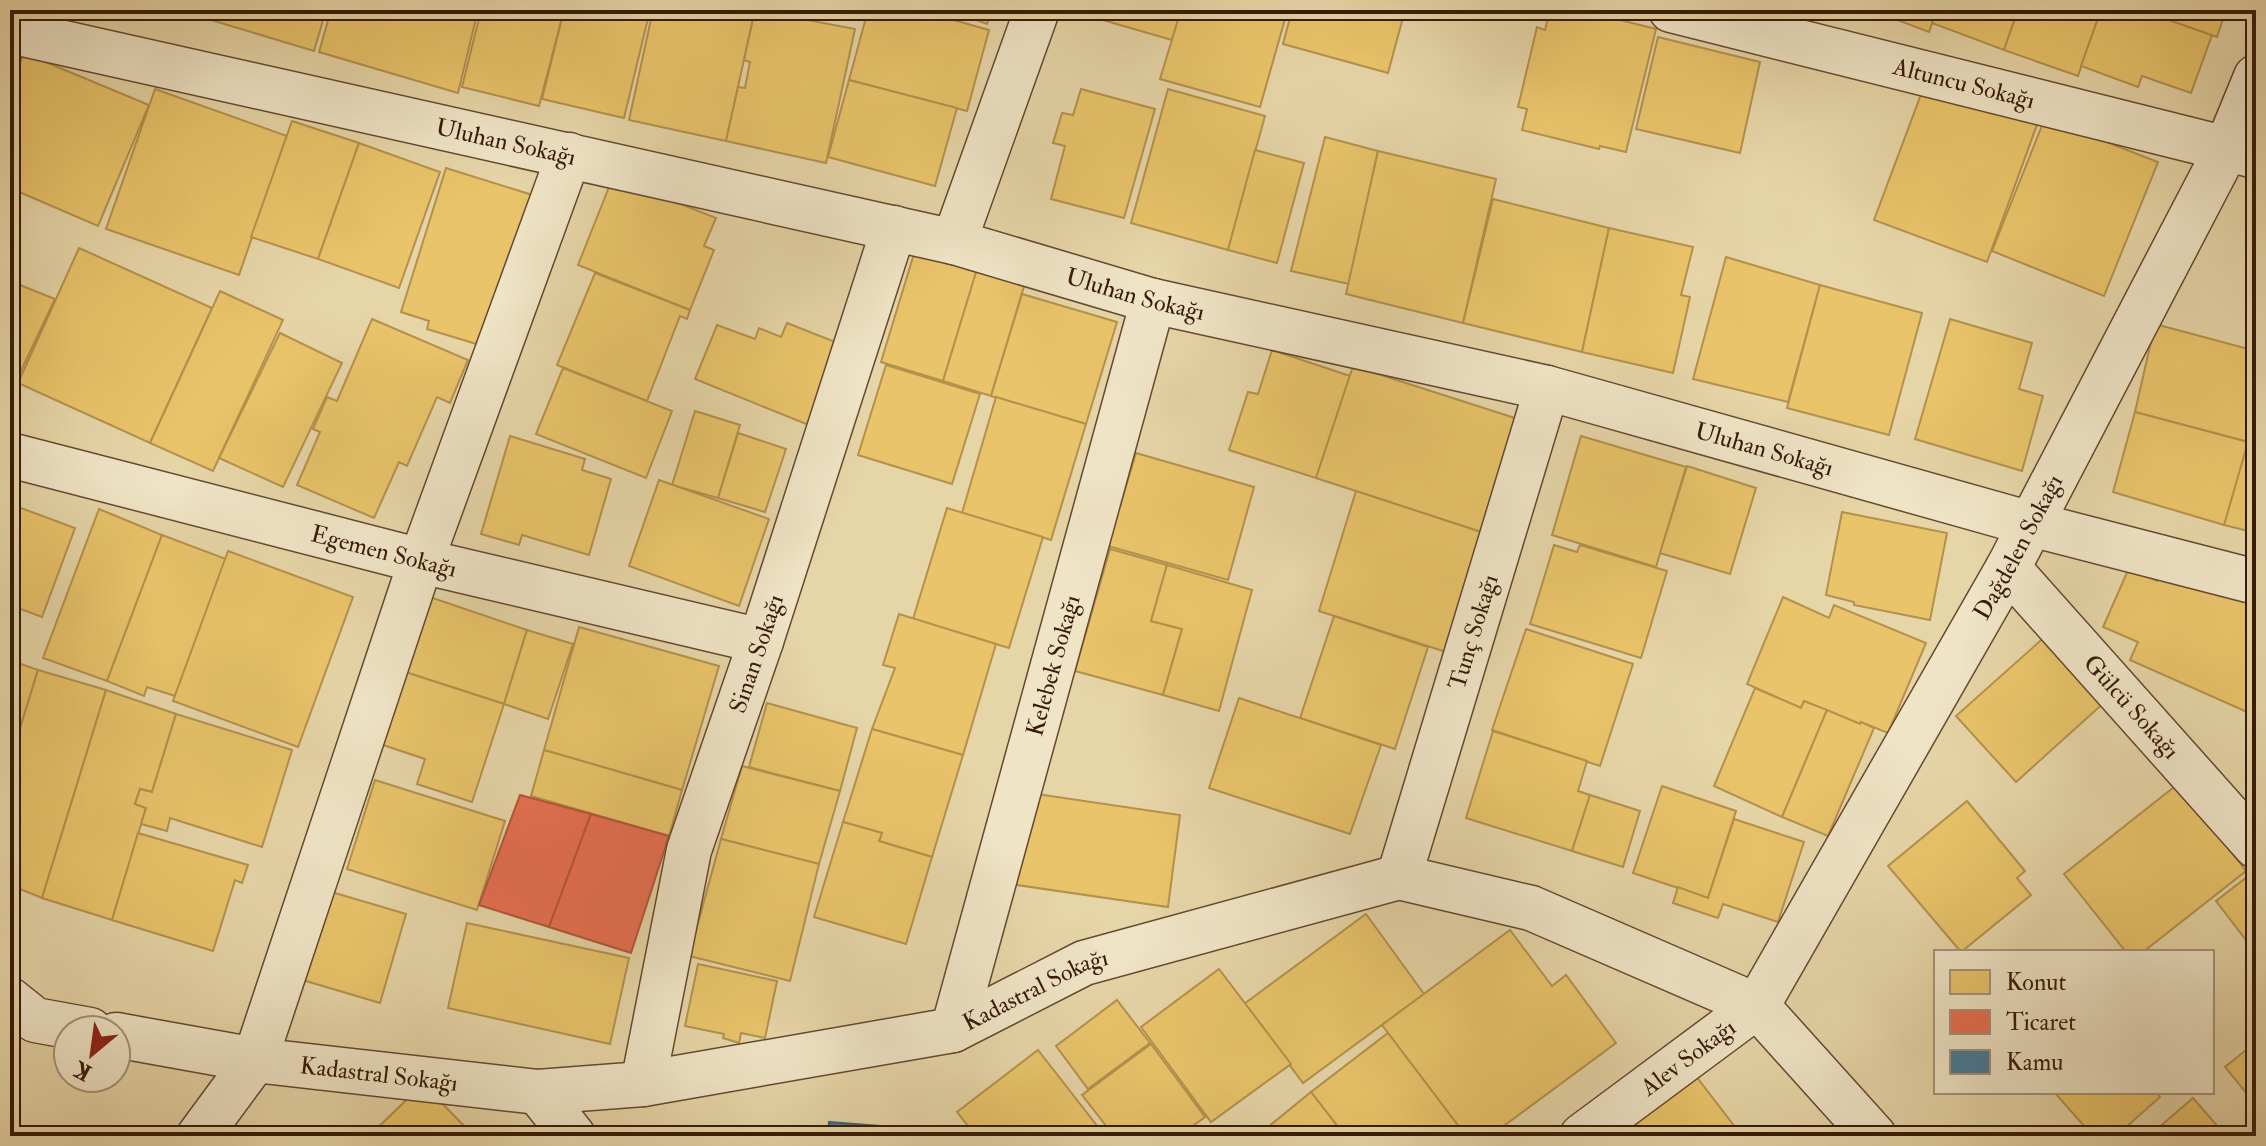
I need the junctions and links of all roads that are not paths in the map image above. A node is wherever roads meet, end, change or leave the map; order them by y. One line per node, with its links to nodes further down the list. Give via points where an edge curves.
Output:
1 (1037, 10): 8 (street)
2 (1671, 10): 5 (street, Altuncu Sokağı)
3 (10, 31): 6 (street, Uluhan Sokağı)
4 (2256, 77): 5 (street, Dağdelen Sokağı)
5 (2241, 153): 12 (street, Dağdelen Sokağı)
6 (569, 155): 7 (street, Uluhan Sokağı); 13 (street)
7 (894, 228): 8 (street, Uluhan Sokağı); 16 (street, Sinan Sokağı)
8 (954, 242): 9 (street, Uluhan Sokağı)
9 (1153, 301): 10 (street, Uluhan Sokağı); 22 (street, Kelebek Sokağı)
10 (1547, 388): 12 (street, Uluhan Sokağı); 18 (street, Tunç Sokağı)
11 (10, 455): 13 (street, Egemen Sokağı)
12 (2031, 524): 14 (street, Dağdelen Sokağı); 15 (street, Uluhan Sokağı)
13 (421, 561): 16 (street, Egemen Sokağı); 24 (street)
14 (2008, 568): 17 (street, Gülcü Sokağı); 19 (street, Dağdelen Sokağı)
15 (2256, 582)
16 (761, 641): 25 (street, Sinan Sokağı, via 689,850)
17 (2256, 846)
18 (1399, 877): 19 (street, Kadastral Sokağı, via 1531,908); 22 (street, Kadastral Sokağı, via 1084,963)
19 (1757, 1006): 29 (street, Alev Sokağı); 30 (street, Kadastral Sokağı)
20 (18, 1015): 21 (street)
21 (52, 1022)
22 (953, 1030): 25 (street, Kadastral Sokağı)
23 (132, 1038): 24 (street, Kadastral Sokağı)
24 (255, 1060): 26 (street, Kadastral Sokağı); 27 (street)
25 (643, 1084): 26 (street, Kadastral Sokağı)
26 (538, 1092): 28 (street)
27 (199, 1136)
28 (573, 1136)
29 (1582, 1136)
30 (1874, 1136)

